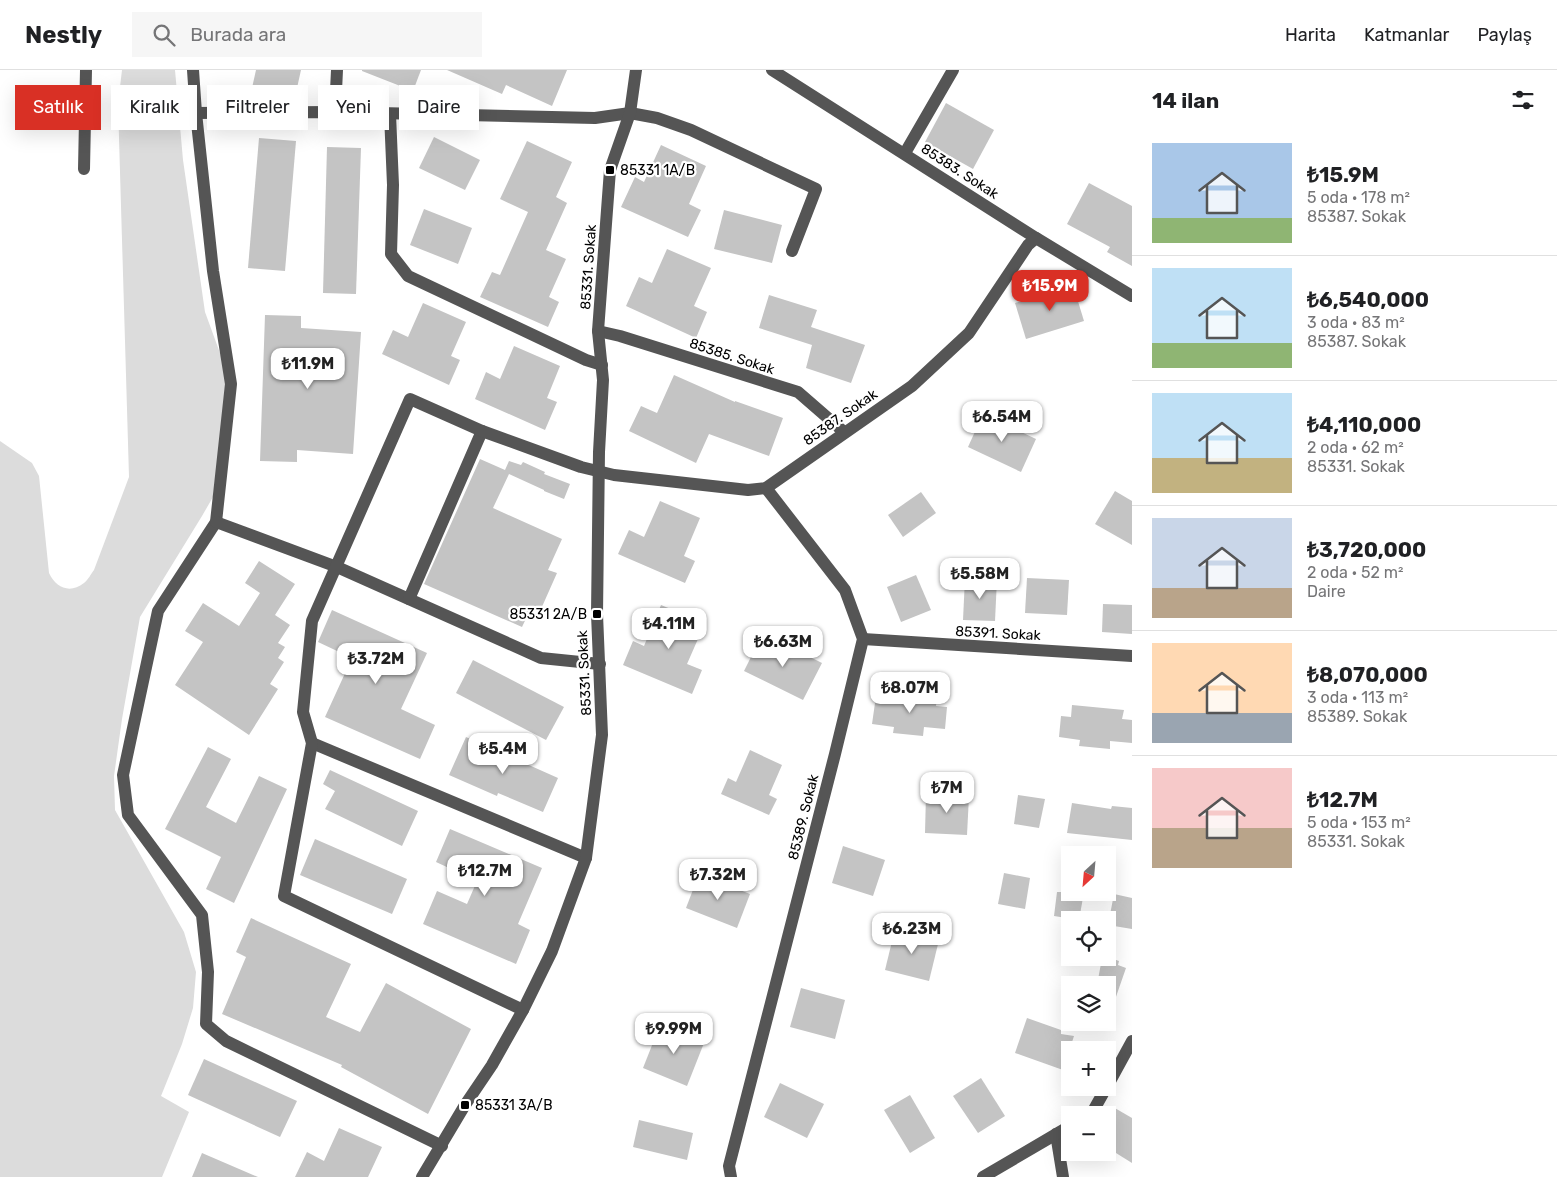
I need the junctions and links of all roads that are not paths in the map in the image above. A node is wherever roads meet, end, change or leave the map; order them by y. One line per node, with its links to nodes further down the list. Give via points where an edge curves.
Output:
1 (86, 70): 15 (street)
2 (193, 70): 7 (street)
3 (337, 70): 8 (street)
4 (636, 70): 11 (street, 85331. Sokak)
5 (772, 70): 14 (street, 85383. Sokak)
6 (953, 70): 14 (street)
7 (194, 85)
8 (336, 85)
9 (318, 112): 10 (street)
10 (197, 113)
11 (630, 113): 12 (street, via 595,118); 17 (street, via 658,118 691,130 816,189); 19 (street, 85331. Sokak, via 610,170)
12 (390, 114): 20 (street, via 391,254 408,276)
13 (197, 122): 25 (street, via 213,272 232,384)
14 (905, 153): 16 (street, 85383. Sokak)
15 (84, 169)
16 (1036, 238): 18 (street, 85383. Sokak); 22 (street, 85387. Sokak, via 1028,245 969,333 912,386)
17 (792, 251)
18 (1132, 296)
19 (598, 331): 20 (street, 85331. Sokak); 22 (street, 85385. Sokak, via 798,392)
20 (602, 365): 23 (street, 85331. Sokak)
21 (482, 431): 23 (street); 26 (street, via 410,399); 27 (street)
22 (844, 432): 24 (street, 85387. Sokak)
23 (598, 471): 24 (street, via 748,490); 30 (street, 85331. Sokak)
24 (766, 488): 28 (street, via 845,590)
25 (216, 522): 26 (street); 38 (street, via 158,612 123,775 128,815 202,915 208,972 206,1024 226,1041)
26 (337, 567): 27 (street); 31 (street, via 312,621 302,712)
27 (410, 599): 30 (street, via 541,658)
28 (863, 639): 29 (street, 85391. Sokak); 40 (street, 85389. Sokak, via 729,1166)
29 (1132, 656)
30 (600, 664): 32 (street, 85331. Sokak, via 602,735)
31 (312, 743): 32 (street); 33 (street, via 284,896)
32 (586, 858): 33 (street, 85331. Sokak, via 552,951)
33 (523, 1010): 38 (street, 85331. Sokak)
34 (1132, 1041): 35 (street)
35 (1116, 1070)
36 (1061, 1131): 37 (street)
37 (1056, 1134): 41 (street); 42 (street)
38 (442, 1146): 39 (street, 85331. Sokak)
39 (422, 1177)
40 (730, 1177)
41 (983, 1177)
42 (1063, 1177)

